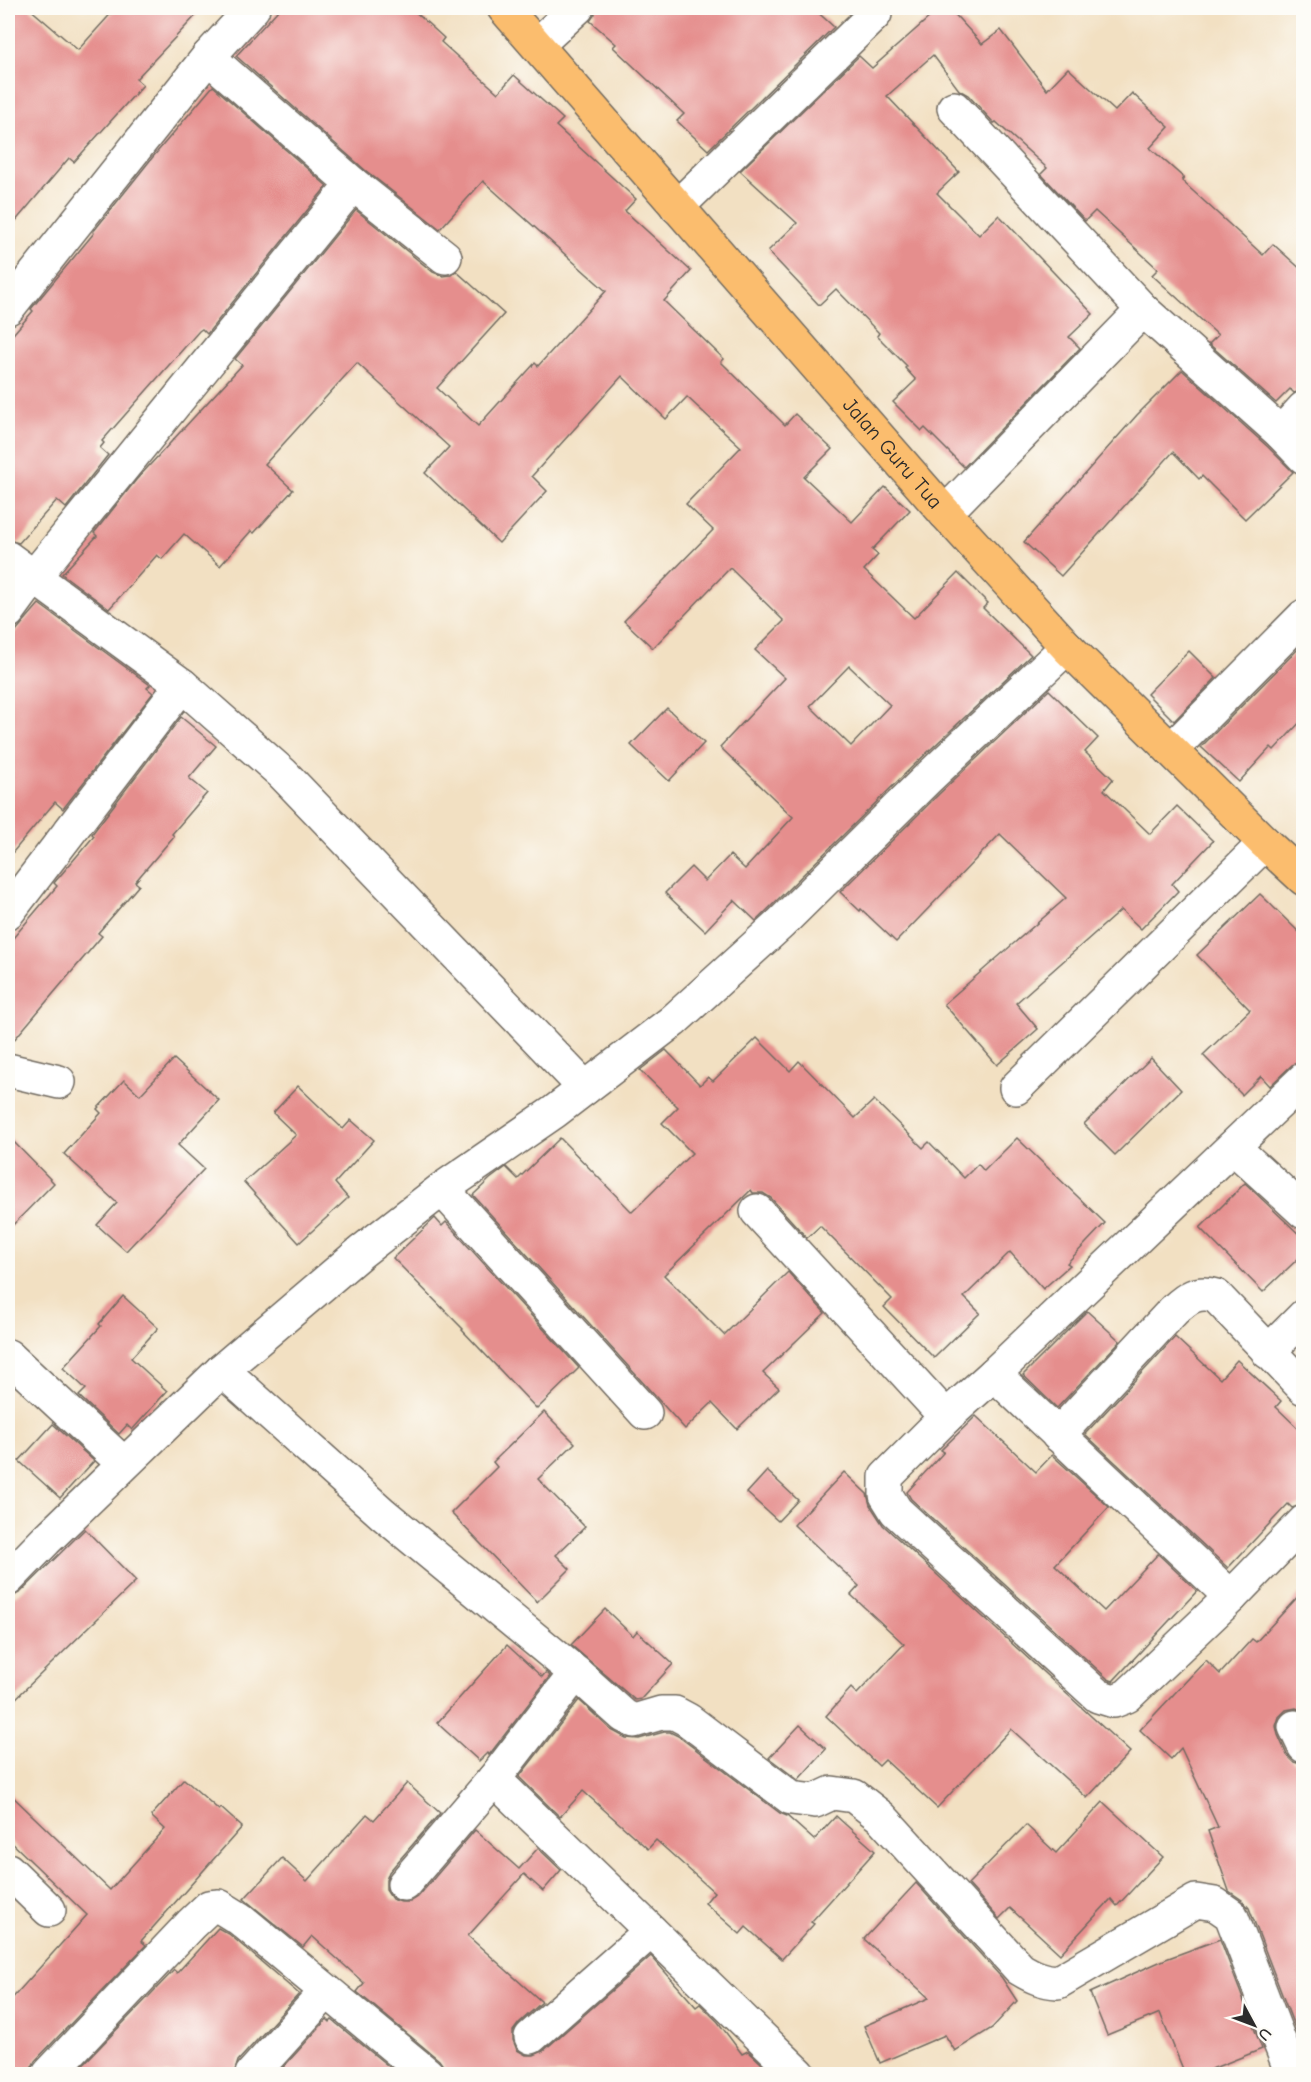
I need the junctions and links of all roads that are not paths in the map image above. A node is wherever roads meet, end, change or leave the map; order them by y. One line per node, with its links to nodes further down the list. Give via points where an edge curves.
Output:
1 (253, 8): 6 (street)
2 (504, 8): 5 (main road, Jalan Guru Tua)
3 (577, 8): 5 (street)
4 (875, 14): 9 (street)
5 (538, 44): 9 (main road, Jalan Guru Tua)
6 (208, 57): 8 (street); 11 (street)
7 (954, 108): 12 (street)
8 (353, 184): 10 (street); 17 (street)
9 (677, 207): 16 (main road, Jalan Guru Tua)
10 (445, 257)
11 (8, 308)
12 (1143, 310): 14 (street); 16 (street)
13 (1304, 408): 14 (street)
14 (1281, 433): 15 (street)
15 (1304, 457)
16 (945, 513): 20 (main road, Jalan Guru Tua)
17 (20, 568): 18 (street); 21 (street)
18 (8, 612)
19 (1304, 616): 22 (street)
20 (1068, 647): 22 (main road, Jalan Guru Tua); 29 (street, via 780,924 673,1021)
21 (182, 685): 25 (street); 29 (street, via 283,774)
22 (1171, 750): 23 (main road, Jalan Guru Tua)
23 (1265, 843): 24 (main road, Jalan Guru Tua); 30 (street)
24 (1304, 879)
25 (8, 912)
26 (8, 1070): 28 (street)
27 (1304, 1078): 31 (street)
28 (59, 1082)
29 (585, 1088): 32 (street)
30 (1016, 1088)
31 (1233, 1147): 34 (street); 39 (street)
32 (442, 1189): 38 (street, via 360,1252); 41 (street)
33 (757, 1211): 42 (street)
34 (1304, 1212)
35 (1304, 1316): 36 (street)
36 (1268, 1352): 40 (street); 43 (street, via 1216,1296 1195,1294 1174,1310)
37 (8, 1356): 44 (street)
38 (222, 1370): 44 (street); 48 (street, via 383,1514)
39 (994, 1374): 42 (street); 43 (street)
40 (1304, 1388)
41 (645, 1413)
42 (946, 1417): 47 (street, via 886,1477 886,1495 896,1511 1098,1696 1114,1701 1127,1695)
43 (1058, 1435): 47 (street)
44 (124, 1464): 46 (street)
45 (1304, 1522): 47 (street)
46 (8, 1579)
47 (1231, 1597)
48 (576, 1673): 49 (street); 56 (street, via 624,1716 634,1720 675,1713 688,1720 791,1798 815,1800 832,1793 854,1797 881,1817 1020,1969 1046,1982 1058,1982 1196,1901 1215,1904 1231,1915)
49 (494, 1779): 51 (street); 53 (street)
50 (8, 1870): 52 (street)
51 (404, 1884)
52 (49, 1910)
53 (651, 1931): 55 (street); 60 (street)
54 (326, 1992): 57 (street, via 240,1919 219,1906 209,1907); 58 (street); 59 (street)
55 (531, 2037)
56 (1292, 2064)
57 (48, 2074)
58 (252, 2074)
59 (427, 2074)
60 (799, 2074)

